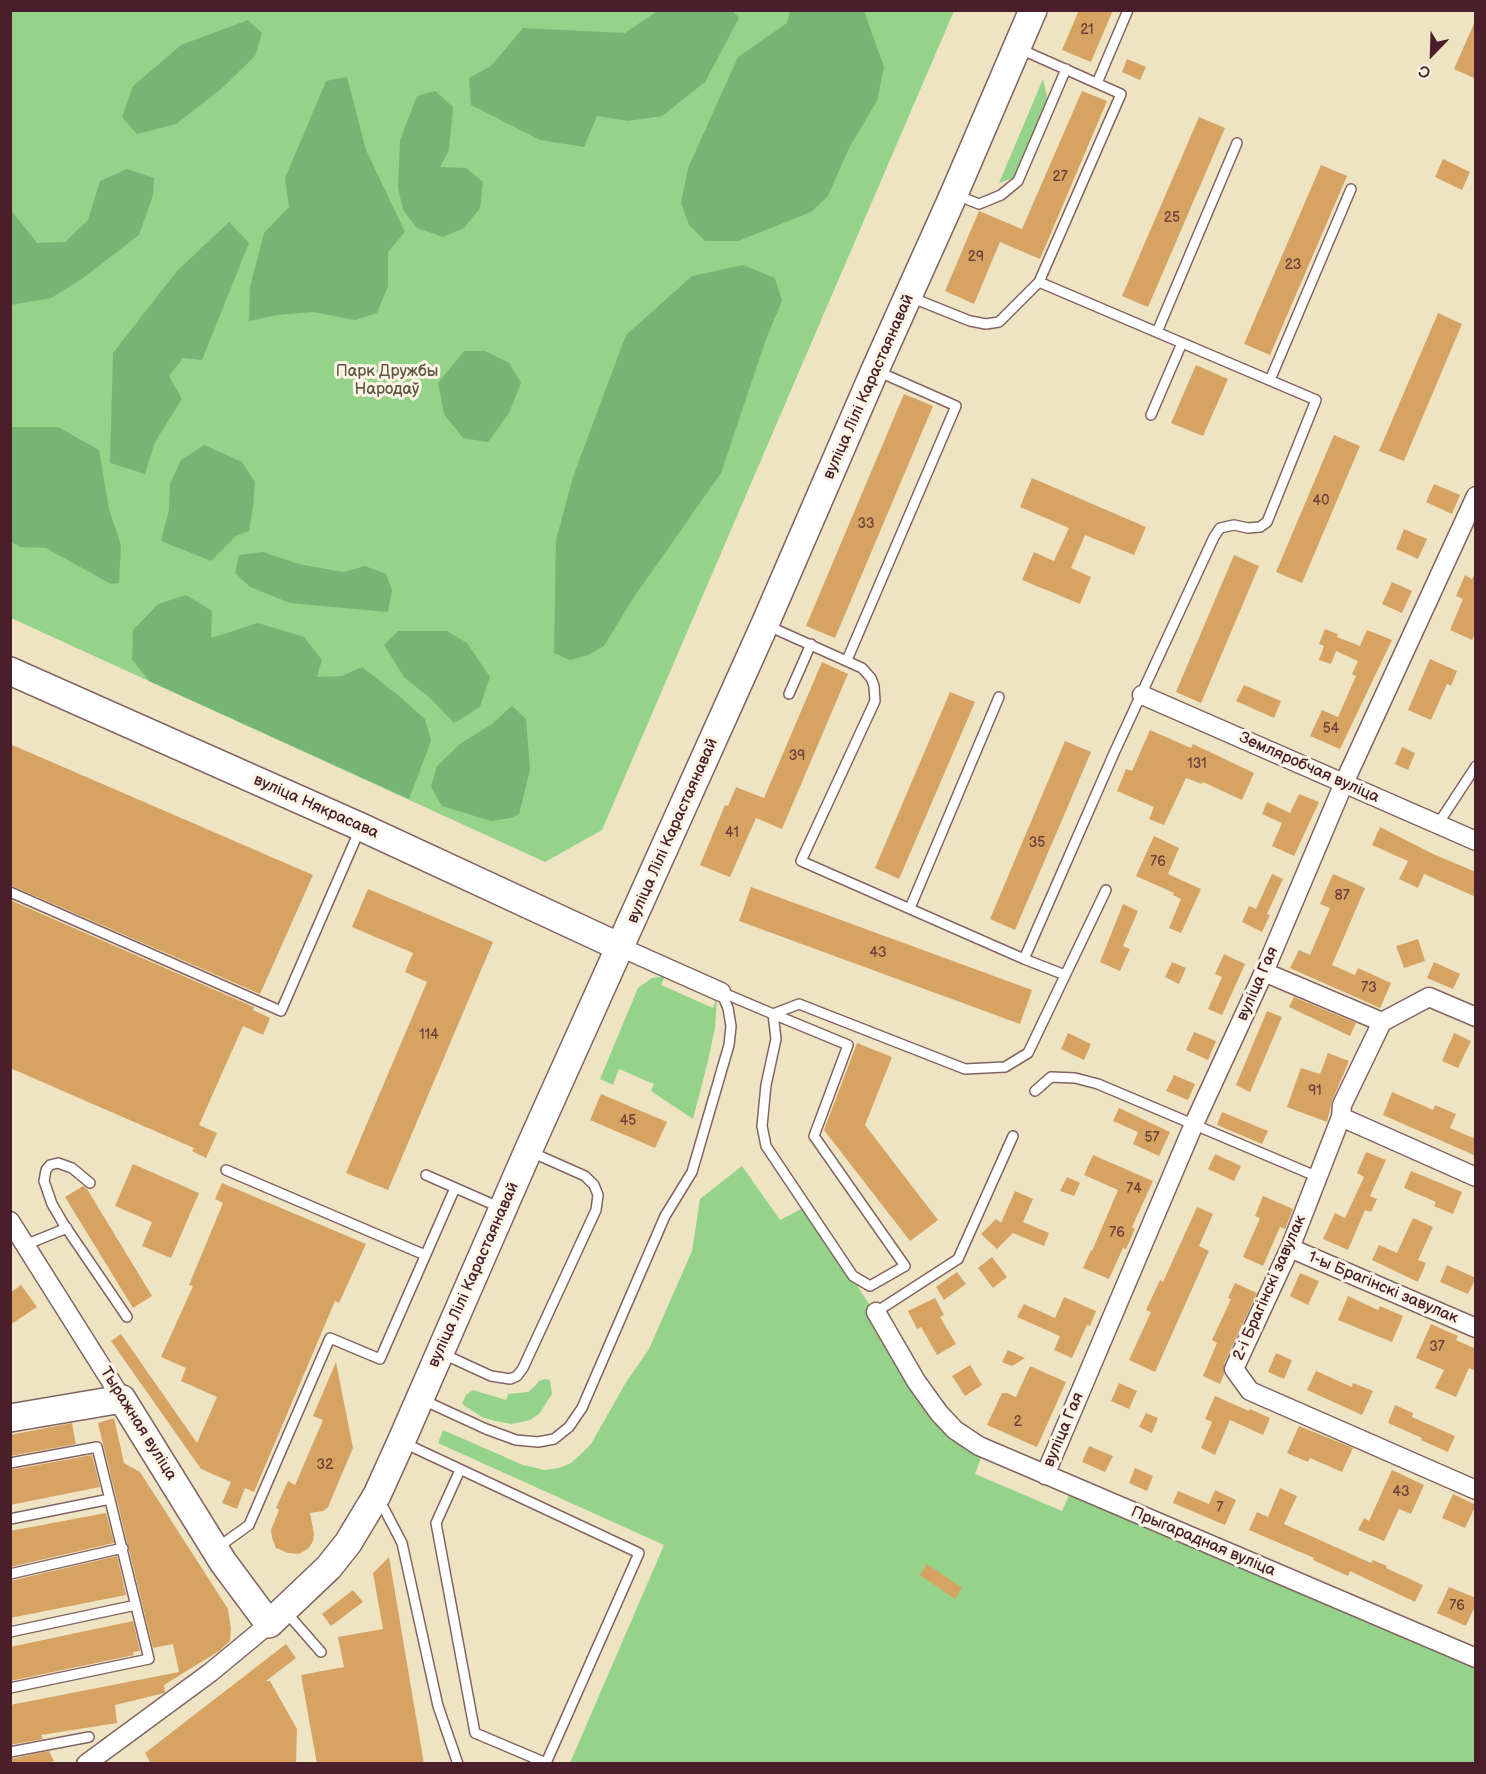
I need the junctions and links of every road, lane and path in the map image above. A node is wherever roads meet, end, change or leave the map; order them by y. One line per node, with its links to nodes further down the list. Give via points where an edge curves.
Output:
1 (1033, 10): 3 (main road, вуліца Лілі Карастаянавай)
2 (1128, 10): 5 (lane)
3 (1017, 47): 4 (lane); 8 (main road, вуліца Лілі Карастаянавай)
4 (1066, 69): 5 (lane); 8 (lane, via 1018,181 1001,195 979,204)
5 (1097, 83): 9 (lane, via 1121,93)
6 (1237, 143): 11 (lane)
7 (1351, 189): 14 (lane)
8 (954, 194): 10 (main road, вуліца Лілі Карастаянавай)
9 (1039, 282): 10 (lane, via 999,322 986,324); 11 (lane)
10 (909, 296): 13 (main road, вуліца Лілі Карастаянавай)
11 (1157, 332): 12 (lane)
12 (1182, 343): 14 (lane); 15 (lane)
13 (875, 370): 17 (main road, вуліца Лілі Карастаянавай); 19 (lane, via 956,406)
14 (1270, 380): 22 (lane, via 1316,400 1267,522 1260,527 1220,528)
15 (1150, 415)
16 (1476, 496): 25 (street, вуліца Гая)
17 (765, 624): 18 (lane); 32 (main road, вуліца Лілі Карастаянавай)
18 (811, 644): 19 (lane); 21 (lane)
19 (847, 660): 31 (lane, via 872,678 875,701 801,861)
20 (10, 671): 27 (main road, вуліца Някрасава)
21 (789, 694)
22 (1142, 695): 25 (street, Земляробчая вуліца); 33 (lane)
23 (999, 697): 31 (lane)
24 (1476, 766): 26 (lane)
25 (1344, 783): 26 (street, Земляробчая вуліца); 34 (street, вуліца Гая)
26 (1438, 824): 28 (street, Земляробчая вуліца)
27 (361, 827): 30 (lane, via 281,1011); 32 (main road, вуліца Някрасава)
28 (1476, 841)
29 (1106, 890): 35 (lane)
30 (10, 892)
31 (910, 908): 33 (lane)
32 (620, 947): 36 (street); 44 (main road, вуліца Лілі Карастаянавай)
33 (1024, 959): 35 (lane)
34 (1264, 972): 39 (street); 42 (street, вуліца Гая)
35 (1065, 975): 37 (lane, via 1028,1053 1005,1066 965,1069 799,1004)
36 (721, 992): 37 (lane); 62 (lane, via 731,1026 729,1045 692,1172 665,1216 582,1408 569,1427 554,1439 516,1440)
37 (772, 1014): 37 (lane, via 776,1039 762,1126 766,1146 853,1276 870,1286 905,1266 814,1136 848,1045)
38 (1476, 1017): 39 (street, via 1429,997)
39 (1382, 1022): 41 (street, 2-і Брагінскі завулак, via 1342,1105)
40 (1035, 1091): 42 (lane, via 1051,1077 1075,1078)
41 (1341, 1117): 47 (street, 2-і Брагінскі завулак); 48 (street)
42 (1194, 1124): 47 (lane); 67 (street, вуліца Гая)
43 (1013, 1136): 57 (lane, via 958,1259)
44 (528, 1151): 51 (main road, вуліца Лілі Карастаянавай); 60 (lane, via 585,1176 598,1195 596,1210 518,1376 491,1376)
45 (226, 1170): 56 (lane)
46 (426, 1175): 50 (lane)
47 (1318, 1177): 55 (street, 2-і Брагінскі завулак)
48 (1476, 1177)
49 (90, 1183): 53 (lane, via 72,1168 58,1163 46,1170 44,1181 49,1197)
50 (455, 1188): 51 (lane); 56 (lane)
51 (503, 1209): 60 (main road, вуліца Лілі Карастаянавай)
52 (10, 1221): 54 (street, Тыражная вуліца)
53 (67, 1228): 54 (lane); 58 (lane)
54 (18, 1246): 61 (street, Тыражная вуліца)
55 (1290, 1248): 59 (street, 1-ы Брагінскі завулак); 68 (street, 2-і Брагінскі завулак, via 1234,1369 1250,1391)
56 (425, 1255): 73 (lane, via 380,1359 330,1338 249,1525)
57 (876, 1311): 67 (street, Прыгарадная вуліца, via 916,1381 955,1430 979,1446)
58 (127, 1317)
59 (1476, 1328)
60 (440, 1353): 62 (main road, вуліца Лілі Карастаянавай)
61 (122, 1399): 63 (main road); 73 (main road, Тыражная вуліца)
62 (420, 1399): 64 (main road, вуліца Лілі Карастаянавай)
63 (10, 1418)
64 (401, 1442): 66 (lane); 69 (main road, вуліца Лілі Карастаянавай)
65 (10, 1462): 70 (lane, via 97,1447)
66 (460, 1470): 66 (lane, via 639,1553 546,1763 475,1733 436,1523)
67 (1045, 1475): 79 (street, Прыгарадная вуліца)
68 (1476, 1490)
69 (377, 1495): 76 (main road, вуліца Лілі Карастаянавай, via 329,1568); 84 (lane, via 402,1543 438,1706)
70 (110, 1499): 71 (lane); 72 (lane)
71 (10, 1519)
72 (123, 1548): 74 (lane); 75 (lane)
73 (216, 1548): 76 (main road, Тыражная вуліца, via 224,1562)
74 (10, 1574)
75 (136, 1605): 77 (lane); 80 (lane, via 149,1659)
76 (276, 1617): 78 (lane); 83 (street)
77 (10, 1632)
78 (321, 1652)
79 (1474, 1654)
80 (10, 1688)
81 (89, 1737): 82 (lane)
82 (10, 1752)
83 (86, 1764)
84 (458, 1764)

